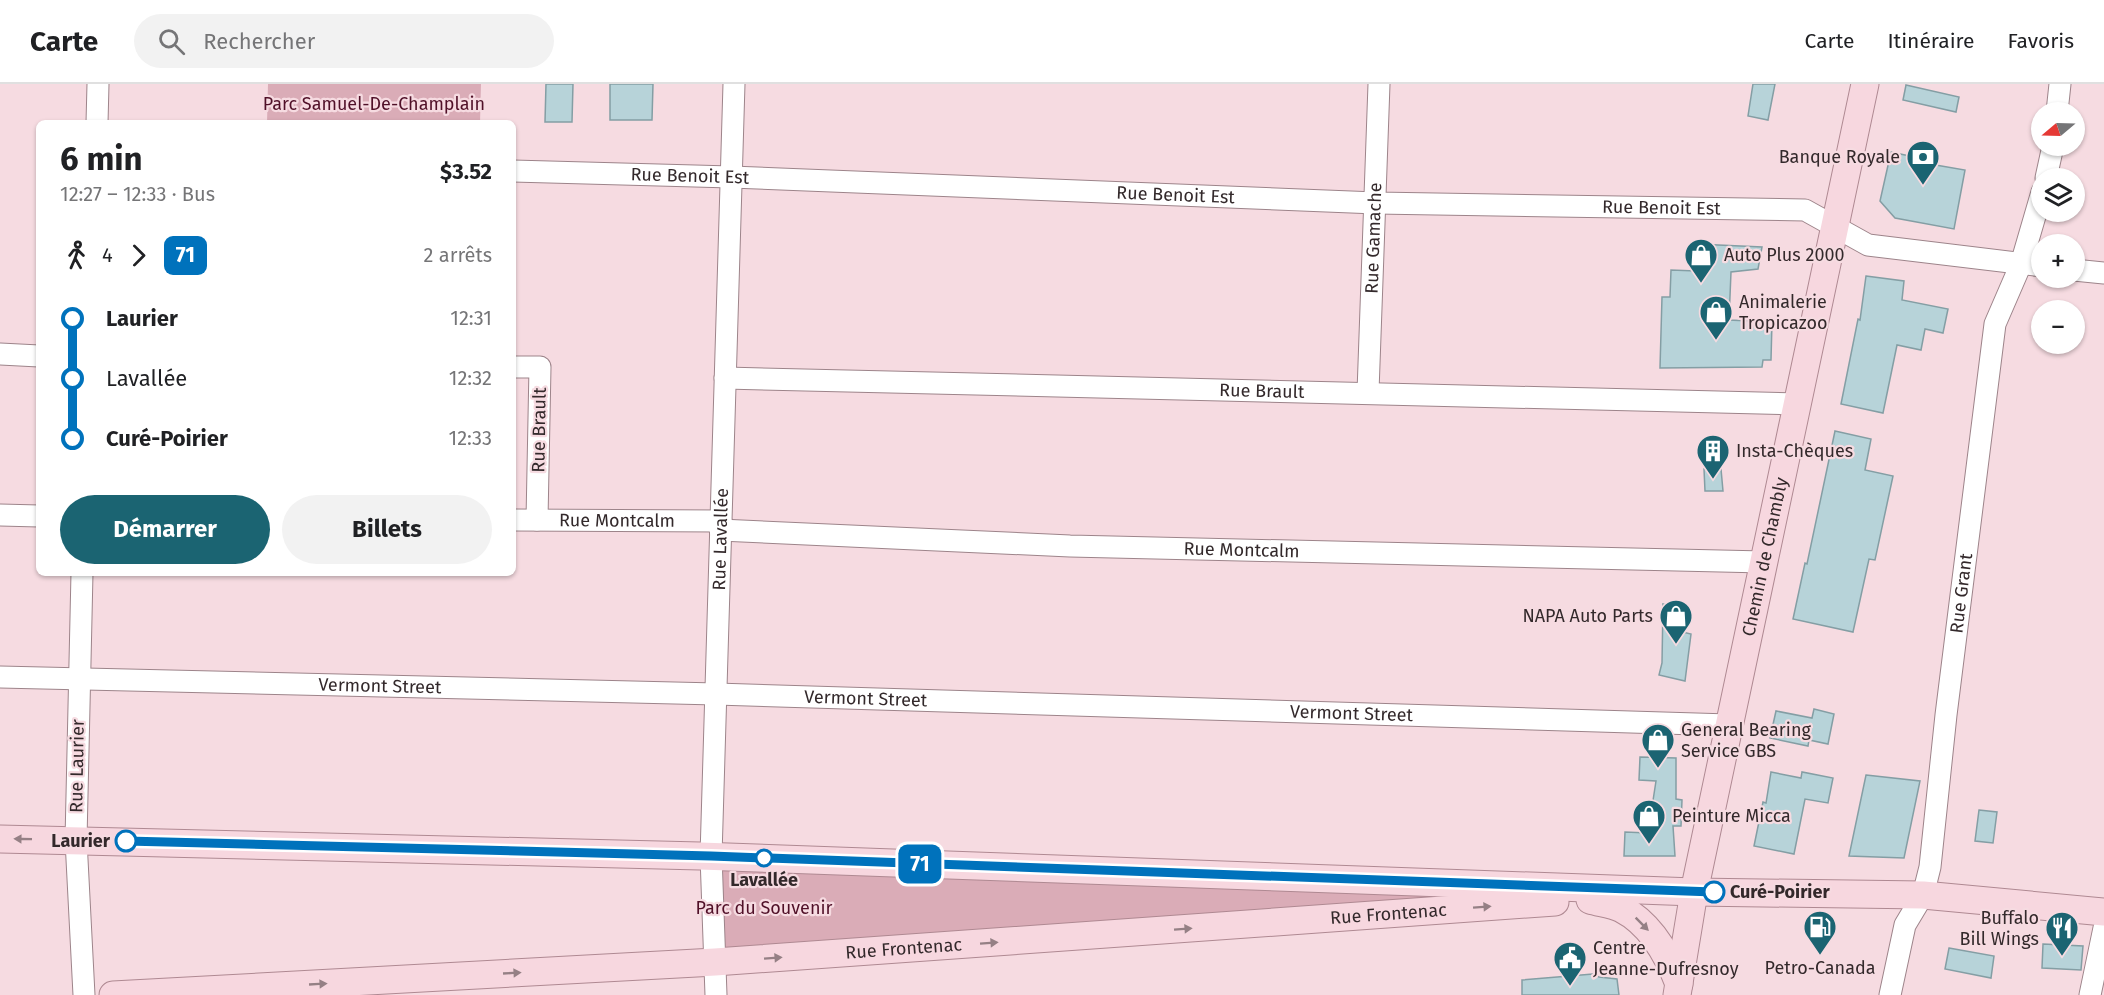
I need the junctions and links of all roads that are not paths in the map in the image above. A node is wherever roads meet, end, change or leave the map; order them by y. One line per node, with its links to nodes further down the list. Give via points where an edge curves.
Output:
1 (98, 84): 7 (street)
2 (734, 84): 9 (street, Rue Lavallée)
3 (1379, 84): 10 (street, Rue Gamache)
4 (1865, 84): 11 (main road, Chemin de Chambly)
5 (2060, 84): 6 (street)
6 (2057, 102)
7 (97, 120)
8 (516, 171): 9 (street, Rue Benoit Est)
9 (731, 177): 10 (street, Rue Benoit Est); 18 (street, Rue Lavallée)
10 (1376, 203): 11 (street, Rue Benoit Est, via 1805,210); 19 (street, Rue Gamache)
11 (1835, 226): 12 (street, Rue Benoit Est, via 1868,245); 20 (main road, Chemin de Chambly)
12 (2031, 265): 36 (street, Rue Grant, via 1995,324 1930,867)
13 (2085, 271): 14 (street)
14 (2104, 273)
15 (0, 354): 16 (street)
16 (36, 356)
17 (516, 366): 24 (street, Rue Brault, via 540,367)
18 (725, 378): 19 (street, Rue Brault); 25 (street, Rue Lavallée)
19 (1368, 392): 20 (street, Rue Brault)
20 (1798, 404): 26 (main road, Chemin de Chambly)
21 (0, 515): 22 (street)
22 (36, 516)
23 (516, 520): 24 (street, Rue Montcalm)
24 (537, 520): 25 (street, Rue Montcalm)
25 (721, 525): 26 (street, Rue Montcalm, via 1070,546); 30 (street, Rue Lavallée)
26 (1764, 562): 31 (main road, Chemin de Chambly)
27 (82, 576): 29 (street, Rue Laurier)
28 (0, 677): 29 (street, Vermont Street)
29 (79, 679): 30 (street, Vermont Street); 33 (street, Rue Laurier)
30 (716, 694): 31 (street, Vermont Street); 34 (street, Rue Lavallée)
31 (1729, 725): 35 (main road, Chemin de Chambly)
32 (0, 839): 33 (main road, one-way to 32)
33 (76, 840): 34 (main road); 42 (street, Rue Laurier)
34 (711, 856): 35 (main road); 40 (street, Rue Lavallée)
35 (1694, 892): 36 (main road); 37 (main road, Rue Frontenac); 41 (main road, Chemin de Chambly)
36 (1923, 895): 38 (main road); 45 (street, Rue Grant, via 1905,925)
37 (1590, 900): 40 (main road, Rue Frontenac, one-way to 37); 41 (main road, one-way to 41, via 1634,916 1670,961)
38 (2104, 912)
39 (2104, 928): 46 (street)
40 (715, 962): 43 (main road, Rue Frontenac, one-way to 40); 44 (street, Rue Lavallée)
41 (1678, 989)
42 (84, 995)
43 (112, 995)
44 (716, 995)
45 (1890, 995)
46 (2090, 995)

